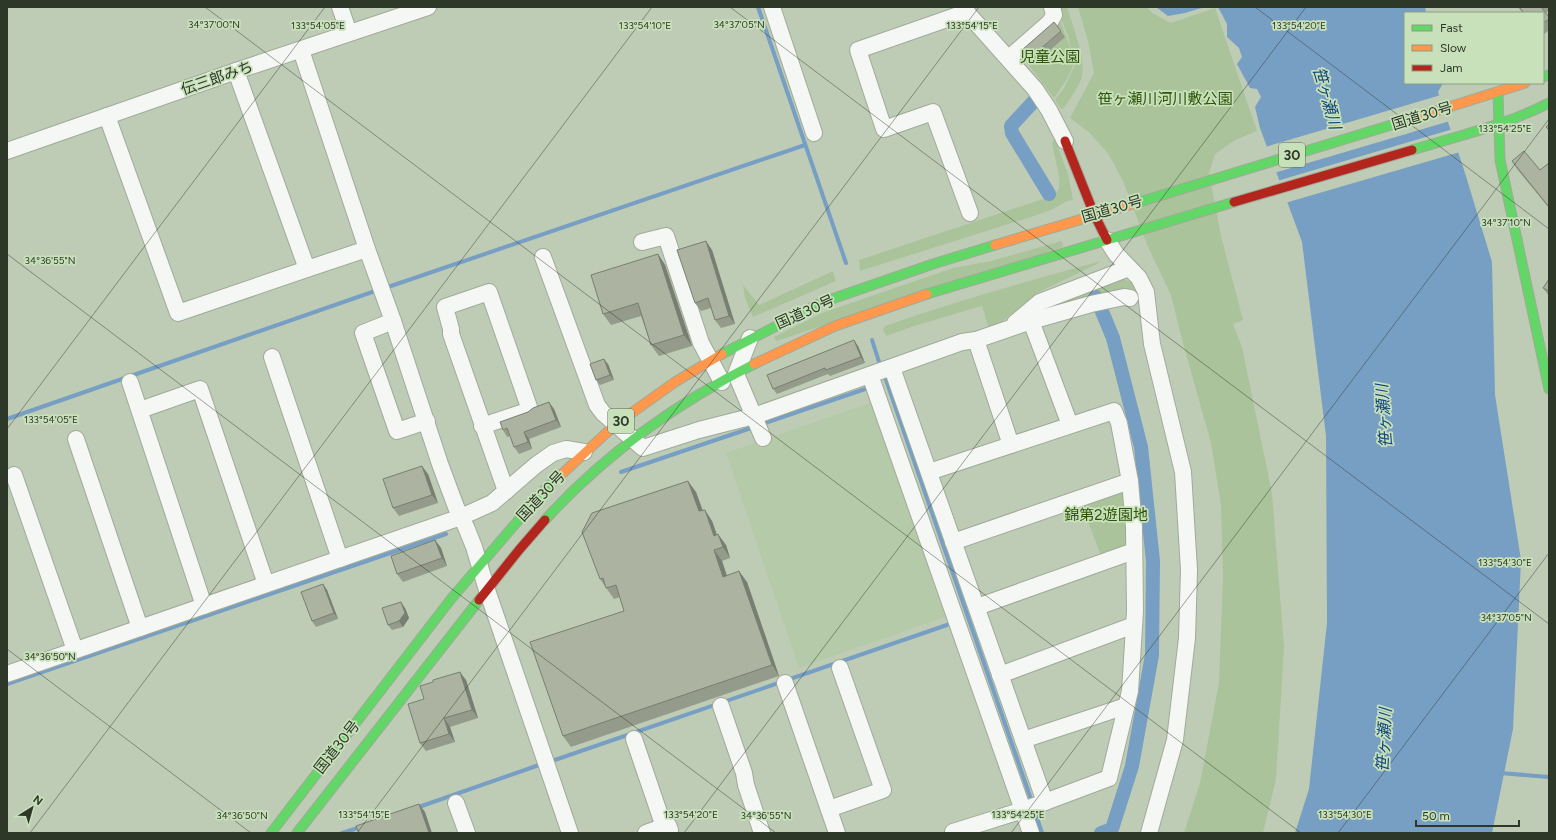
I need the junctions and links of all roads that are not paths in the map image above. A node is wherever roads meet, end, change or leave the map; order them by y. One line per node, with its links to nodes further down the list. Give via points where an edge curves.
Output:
1 (340, 7): 6 (street)
2 (428, 7): 6 (street, 伝三郎みち)
3 (772, 7): 15 (street)
4 (1052, 7): 8 (street, via 1054,15 1050,22)
5 (965, 10): 8 (street); 18 (street, via 858,50 884,129 933,112)
6 (349, 33): 7 (street, 伝三郎みち)
7 (301, 50): 9 (street, 伝三郎みち); 22 (street)
8 (1009, 58): 16 (street, via 1035,89)
9 (236, 71): 13 (street, 伝三郎みち); 25 (street)
10 (1522, 84): 11 (main road, 国道30号 / 30)
11 (1498, 92): 14 (main road); 19 (main road, 国道30号 / 30)
12 (1549, 103): 14 (main road, 国道30号 / 30)
13 (107, 116): 17 (street, 伝三郎みち); 25 (street, via 178,313)
14 (1499, 124): 20 (main road, 国道30号 / 30); 30 (main road, via 1500,160)
15 (814, 133)
16 (1065, 140): 19 (main road)
17 (7, 151)
18 (970, 213)
19 (1094, 214): 20 (main road); 31 (main road, 国道30号 / 30, via 933,264 823,302)
20 (1107, 240): 24 (street); 35 (main road, 国道30号 / 30, via 936,290 868,314 805,339)
21 (642, 242): 34 (street, via 666,236)
22 (367, 249): 25 (street); 28 (street)
23 (543, 257): 44 (street, via 598,405)
24 (1129, 268): 29 (street, via 1040,302); 85 (street, via 1139,278 1146,292 1152,344 1183,472 1189,570 1187,638 1175,740)
25 (307, 269)
26 (1130, 298): 27 (street, via 1098,303)
27 (1031, 321): 29 (street); 43 (street)
28 (393, 322): 40 (street); 40 (street, via 363,333 397,431)
29 (1009, 328): 32 (street)
30 (1543, 334): 38 (main road)
31 (750, 338): 34 (main road, 国道30号 / 30); 35 (street)
32 (976, 340): 36 (street, via 962,342 905,362); 46 (street)
33 (272, 357): 55 (street)
34 (713, 372): 35 (main road, 国道30号 / 30); 44 (main road, 国道30号 / 30, via 675,382); 44 (main road, 国道30号 / 30, via 698,396)
35 (736, 374): 42 (street)
36 (879, 376): 42 (street); 48 (street); 73 (street)
37 (130, 382): 39 (street)
38 (1549, 389)
39 (140, 410): 57 (street, via 200,389); 59 (street)
40 (427, 421): 52 (street)
41 (482, 426): 41 (street, via 451,334 445,307 489,292 530,410); 51 (street)
42 (758, 426): 44 (street, via 699,430 643,448)
43 (1070, 426): 46 (street); 50 (street, via 1114,411 1119,423)
44 (626, 430): 47 (main road, 国道30号 / 30, via 603,436); 58 (main road, 国道30号 / 30, via 589,476 540,525)
45 (76, 439): 62 (street)
46 (1011, 445): 48 (street)
47 (584, 452): 51 (street, via 566,449 553,454); 56 (main road, 国道30号 / 30, via 546,488)
48 (929, 472): 53 (street)
49 (14, 475): 63 (street)
50 (1130, 481): 53 (street); 54 (street)
51 (506, 491): 52 (street, via 492,503)
52 (461, 518): 55 (street); 56 (street)
53 (953, 542): 60 (street)
54 (1134, 551): 60 (street); 61 (street)
55 (340, 559): 57 (street)
56 (479, 565): 58 (street); 77 (main road, 国道30号 / 30)
57 (266, 584): 59 (street)
58 (487, 590): 78 (main road, 国道30号 / 30); 80 (street)
59 (204, 606): 62 (street)
60 (977, 607): 66 (street)
61 (1134, 625): 66 (street); 69 (street, via 1130,691)
62 (140, 628): 63 (street)
63 (75, 650): 65 (street)
64 (840, 668): 74 (street, via 883,790)
65 (7, 674)
66 (1000, 675): 71 (street)
67 (785, 683): 74 (street)
68 (721, 706): 82 (street)
69 (1126, 706): 71 (street); 73 (street, via 1109,778)
70 (634, 739): 75 (street)
71 (1023, 740): 73 (street)
72 (456, 803): 79 (street)
73 (1034, 807): 76 (street); 84 (street)
74 (829, 809): 83 (street)
75 (668, 830): 81 (street)
76 (953, 832)
77 (271, 833)
78 (297, 833)
79 (467, 833)
80 (570, 833)
81 (646, 833)
82 (762, 833)
83 (837, 833)
84 (1031, 833)
85 (1149, 833)

